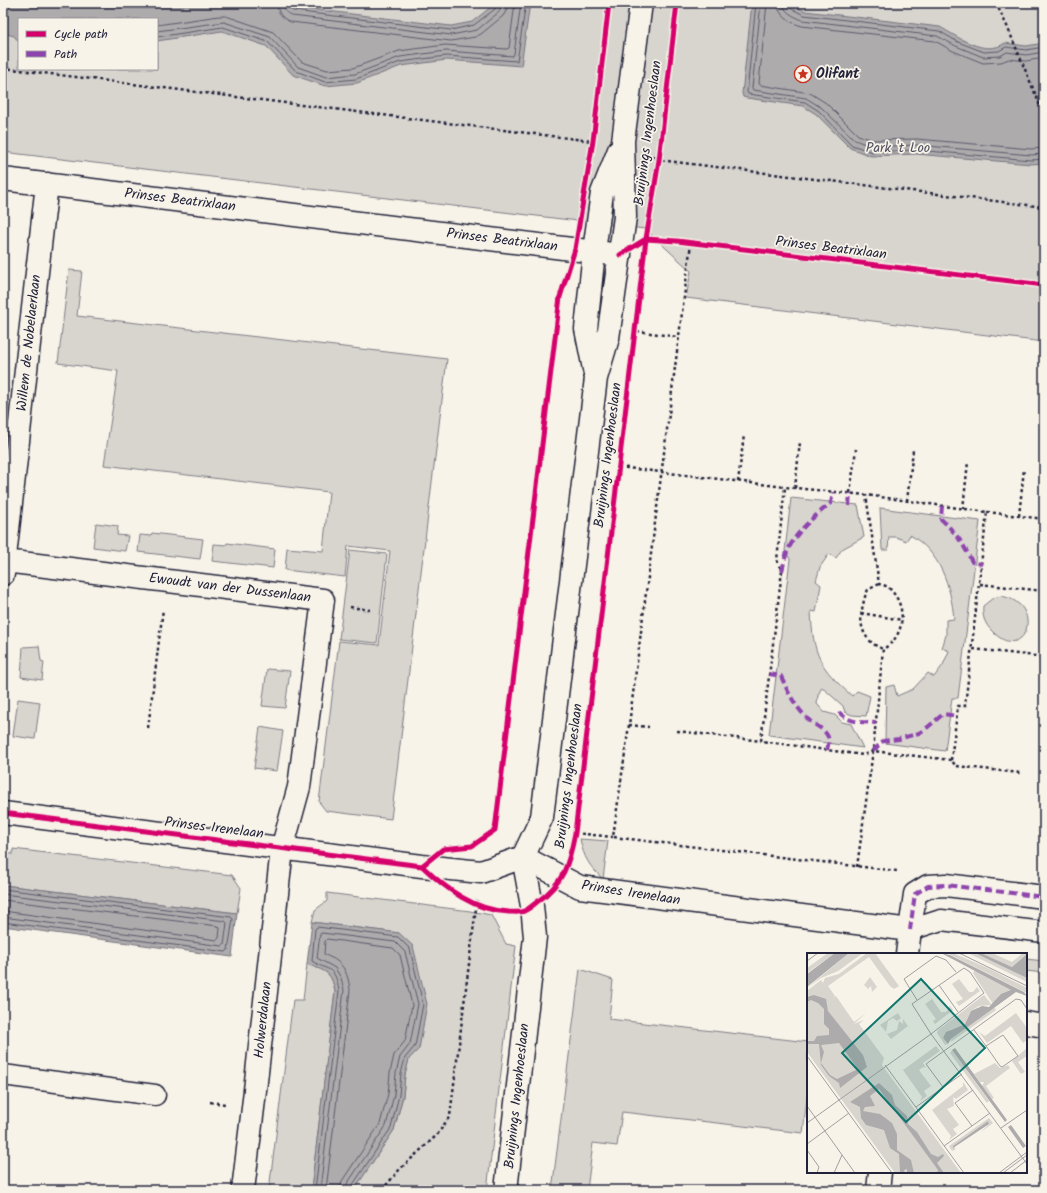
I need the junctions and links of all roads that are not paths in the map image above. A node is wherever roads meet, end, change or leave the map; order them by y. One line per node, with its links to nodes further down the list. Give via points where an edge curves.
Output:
1 (641, 3): 2 (street, Bruijnings Ingenhoeslaan)
2 (623, 141): 5 (street, Bruijnings Ingenhoeslaan, via 602,193); 6 (street, Bruijnings Ingenhoeslaan, via 625,216)
3 (3, 179): 4 (street, Prinses Beatrixlaan)
4 (47, 184): 5 (street, Prinses Beatrixlaan); 8 (street, Willem de Nobelaerlaan)
5 (594, 251): 6 (street, Prinses Beatrixlaan); 7 (street, Bruijnings Ingenhoeslaan, via 586,328)
6 (620, 255): 7 (street, Bruijnings Ingenhoeslaan, via 608,338)
7 (596, 378): 11 (street, Bruijnings Ingenhoeslaan, via 542,817)
8 (4, 567): 10 (street, Ewoudt van der Dussenlaan, via 167,581 323,600 299,787)
9 (3, 814): 10 (street, Prinses Irenelaan)
10 (282, 849): 11 (street, Prinses Irenelaan, via 480,872); 21 (street, Holwerdalaan)
11 (523, 857): 13 (street, Prinses Irenelaan, via 580,887); 22 (street, Bruijnings Ingenhoeslaan, via 535,937)
12 (1044, 897): 13 (street, via 946,885 928,886 915,894)
13 (910, 930): 14 (lane, via 941,920); 15 (street)
14 (1044, 932)
15 (907, 953)
16 (1027, 1023): 17 (street)
17 (1044, 1026)
18 (3, 1075): 19 (lane)
19 (155, 1095)
20 (880, 1173): 23 (street)
21 (243, 1190)
22 (506, 1190)
23 (878, 1190)

